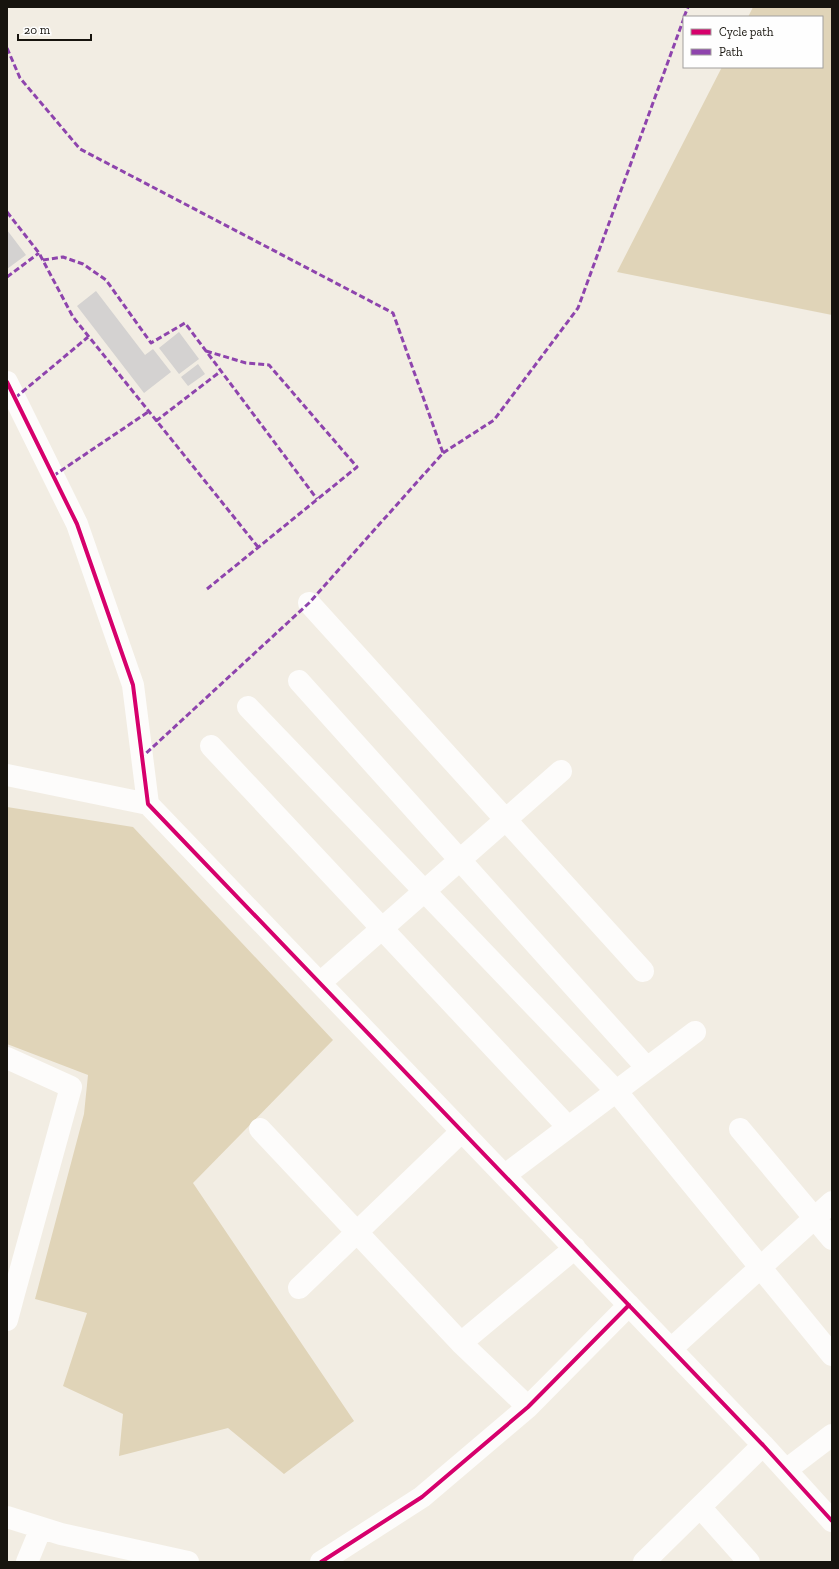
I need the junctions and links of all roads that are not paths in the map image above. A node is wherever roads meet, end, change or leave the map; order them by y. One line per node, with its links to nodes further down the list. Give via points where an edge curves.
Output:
1 (7, 382): 8 (street, via 77,524 133,685)
2 (309, 603): 9 (street)
3 (299, 682): 10 (street)
4 (248, 707): 11 (street)
5 (211, 746): 12 (street)
6 (561, 772): 9 (street)
7 (7, 775): 8 (street)
8 (148, 804): 14 (street)
9 (505, 820): 10 (street); 13 (street)
10 (460, 859): 11 (street); 17 (street)
11 (425, 891): 12 (street); 18 (street)
12 (382, 928): 14 (street); 19 (street)
13 (643, 971)
14 (320, 983): 22 (street)
15 (695, 1032): 17 (street)
16 (7, 1058): 30 (street, via 70,1087)
17 (647, 1068): 18 (street)
18 (616, 1091): 19 (street); 29 (street)
19 (568, 1127): 23 (street)
20 (260, 1129): 26 (street)
21 (740, 1129): 25 (street)
22 (462, 1131): 23 (street); 26 (street)
23 (505, 1175): 28 (street)
24 (832, 1202): 25 (street)
25 (814, 1219): 27 (street); 29 (street)
26 (357, 1232): 31 (street); 34 (street)
27 (832, 1239)
28 (575, 1248): 32 (street); 34 (street)
29 (760, 1267): 35 (street); 36 (street)
30 (11, 1288): 33 (street)
31 (299, 1288)
32 (629, 1305): 35 (street); 37 (street)
33 (7, 1320)
34 (461, 1343): 37 (street)
35 (671, 1348): 39 (street)
36 (832, 1355)
37 (528, 1407): 49 (street, via 422,1498)
38 (832, 1435): 40 (street)
39 (763, 1445): 40 (street); 41 (street)
40 (786, 1470): 43 (street)
41 (700, 1507): 46 (street); 50 (street)
42 (7, 1517): 44 (street)
43 (832, 1522)
44 (41, 1528): 45 (street); 47 (street)
45 (120, 1555): 48 (street)
46 (651, 1559)
47 (26, 1562)
48 (188, 1562)
49 (320, 1562)
50 (749, 1562)

